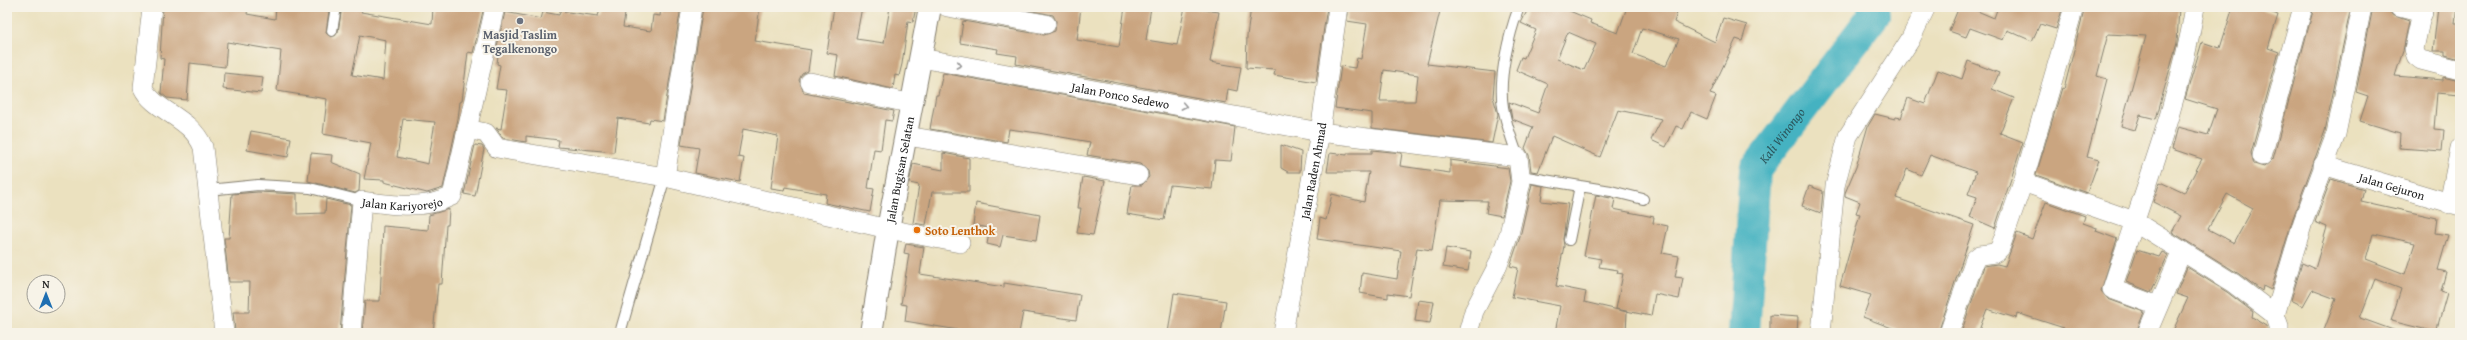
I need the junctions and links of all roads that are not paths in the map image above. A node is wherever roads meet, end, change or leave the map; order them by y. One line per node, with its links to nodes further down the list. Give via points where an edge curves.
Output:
1 (152, 7): 34 (street, via 143,88 146,95 180,119 201,141 205,153)
2 (336, 7): 17 (lane)
3 (495, 7): 22 (street, Jalan Kariyorejo)
4 (692, 7): 31 (street)
5 (930, 7): 18 (street, Jalan Bugisan Selatan)
6 (947, 7): 16 (street)
7 (1338, 7): 23 (street, Jalan Raden Ahmad)
8 (1519, 7): 26 (lane, via 1511,34 1501,95)
9 (1926, 7): 51 (street, via 1910,40 1848,136 1835,186)
10 (2074, 7): 32 (street)
11 (2195, 7): 38 (street, via 2174,101)
12 (2303, 7): 27 (street)
13 (2362, 7): 28 (street, via 2336,134)
14 (2399, 7): 15 (street)
15 (2423, 10): 19 (street, via 2414,49 2416,56 2421,60)
16 (1046, 24)
17 (332, 31)
18 (921, 58): 21 (street, Jalan Bugisan Selatan); 23 (street, Jalan Ponco Sedewo, one-way to 23)
19 (2460, 70)
20 (810, 82): 21 (street)
21 (913, 104): 24 (street, Jalan Bugisan Selatan)
22 (467, 129): 31 (street, via 486,133 497,148); 36 (street, Jalan Kariyorejo, via 452,196 440,202 416,205)
23 (1320, 132): 26 (street, Jalan Ponco Sedewo); 49 (street, Jalan Raden Ahmad)
24 (906, 136): 29 (street); 39 (street, Jalan Bugisan Selatan)
25 (2460, 148): 37 (street)
26 (1509, 156): 30 (street)
27 (2262, 156)
28 (2323, 165): 37 (street, Jalan Gejuron); 44 (street)
29 (1138, 175)
30 (1520, 176): 33 (lane); 50 (street, via 1520,187 1509,234 1498,265 1474,311)
31 (665, 177): 39 (street); 47 (lane)
32 (2023, 182): 38 (street); 52 (street, via 2000,248 1995,253 1975,259 1971,266)
33 (1580, 186): 35 (lane); 40 (lane)
34 (208, 190): 36 (lane, via 258,185 310,188); 45 (street)
35 (1643, 199)
36 (362, 201): 46 (street, Jalan Kariyorejo)
37 (2454, 205)
38 (2134, 221): 42 (street); 43 (street, via 2112,289)
39 (888, 229): 41 (street); 48 (street, Jalan Bugisan Selatan)
40 (1570, 240)
41 (960, 243)
42 (2182, 251): 43 (street); 44 (street, via 2233,283)
43 (2158, 306): 53 (street)
44 (2275, 314): 54 (street)
45 (224, 333)
46 (351, 333)
47 (620, 333)
48 (871, 333)
49 (1283, 333)
50 (1468, 333)
51 (1821, 333)
52 (1949, 333)
53 (2147, 333)
54 (2279, 333)

